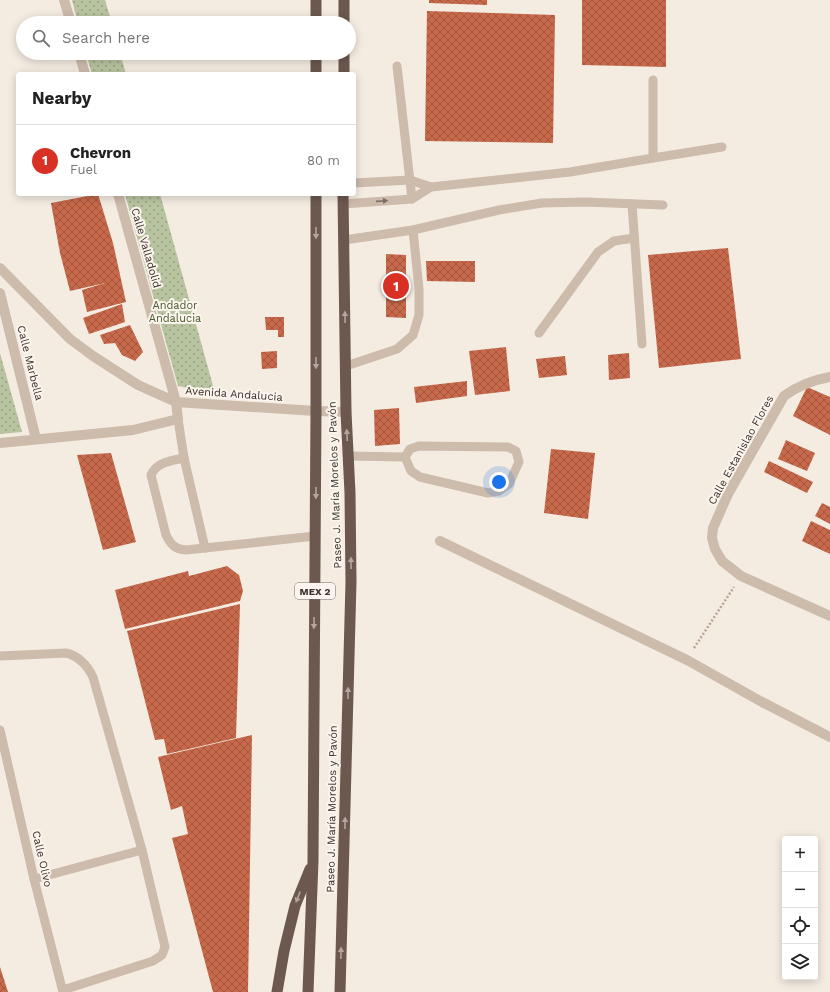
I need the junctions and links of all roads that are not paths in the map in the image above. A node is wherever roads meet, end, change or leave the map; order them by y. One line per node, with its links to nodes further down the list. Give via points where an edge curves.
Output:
1 (64, 0): 4 (street)
2 (316, 0): 5 (highway)
3 (344, 0): 6 (highway)
4 (69, 16)
5 (316, 16)
6 (344, 16)
7 (81, 60): 11 (street)
8 (316, 60): 12 (highway)
9 (344, 60): 13 (highway)
10 (397, 66): 17 (lane)
11 (84, 72)
12 (316, 72)
13 (344, 72)
14 (653, 80): 16 (lane)
15 (722, 147): 16 (lane)
16 (653, 158): 19 (lane, via 570,172)
17 (410, 180): 18 (lane); 19 (lane); 23 (lane)
18 (356, 183)
19 (431, 186): 23 (lane)
20 (119, 196): 35 (street, Calle Valladolid)
21 (316, 196): 36 (highway, Paseo J. María Morelos y Pavón / MEX 2, one-way to 36)
22 (343, 199): 23 (lane, one-way to 23); 28 (highway, Paseo J. María Morelos y Pavón / MEX 2)
23 (412, 199)
24 (632, 204): 25 (lane); 26 (lane, via 542,203); 27 (lane)
25 (663, 205)
26 (413, 230): 28 (lane); 33 (lane, via 419,288 419,315 413,335 397,349)
27 (634, 238): 31 (lane, via 614,241 598,252); 32 (lane)
28 (344, 240): 33 (highway, Paseo J. María Morelos y Pavón / MEX 2, one-way to 28)
29 (0, 268): 35 (street, Avenida Andalucia, via 70,339 87,352 138,385)
30 (0, 293): 39 (street, Calle Marbella)
31 (539, 333)
32 (642, 344)
33 (346, 366): 37 (highway, Paseo J. María Morelos y Pavón / MEX 2)
34 (830, 377): 47 (street, Calle Estanislao Flores, via 805,384 784,396 728,494 713,528 712,538 722,560 740,576)
35 (176, 402): 36 (street, Avenida Andalucia); 38 (street, Calle Valladolid)
36 (316, 412): 37 (street, Avenida Andalucia); 44 (highway, Paseo J. María Morelos y Pavón / MEX 2, one-way to 44)
37 (346, 412): 41 (highway, Paseo J. María Morelos y Pavón / MEX 2, one-way to 37)
38 (178, 419): 39 (street, via 133,430); 43 (lane)
39 (36, 439): 40 (street)
40 (0, 443)
41 (348, 456): 42 (lane); 57 (highway, Paseo J. María Morelos y Pavón / MEX 2, one-way to 41, via 351,582)
42 (405, 457): 42 (lane, via 410,449 419,446 508,447 516,451 519,462 509,484 499,491 488,493 420,477 411,471)
43 (184, 458): 46 (lane); 46 (lane, via 162,463 154,468 151,475 170,543 177,549)
44 (315, 536): 46 (lane); 52 (highway, Paseo J. María Morelos y Pavón / MEX 2, one-way to 52)
45 (440, 541): 50 (street, via 687,660)
46 (206, 548)
47 (830, 616)
48 (0, 656): 51 (lane, via 73,654 89,669)
49 (0, 730): 53 (lane, Calle Olivo)
50 (830, 737)
51 (142, 850): 53 (lane); 54 (lane, via 165,947 162,955 154,961)
52 (313, 861): 55 (highway, one-way to 55, via 295,906); 56 (highway, Paseo J. María Morelos y Pavón / MEX 2)
53 (34, 879): 54 (lane, Calle Olivo)
54 (63, 991)
55 (277, 992)
56 (308, 992)
57 (340, 992)

